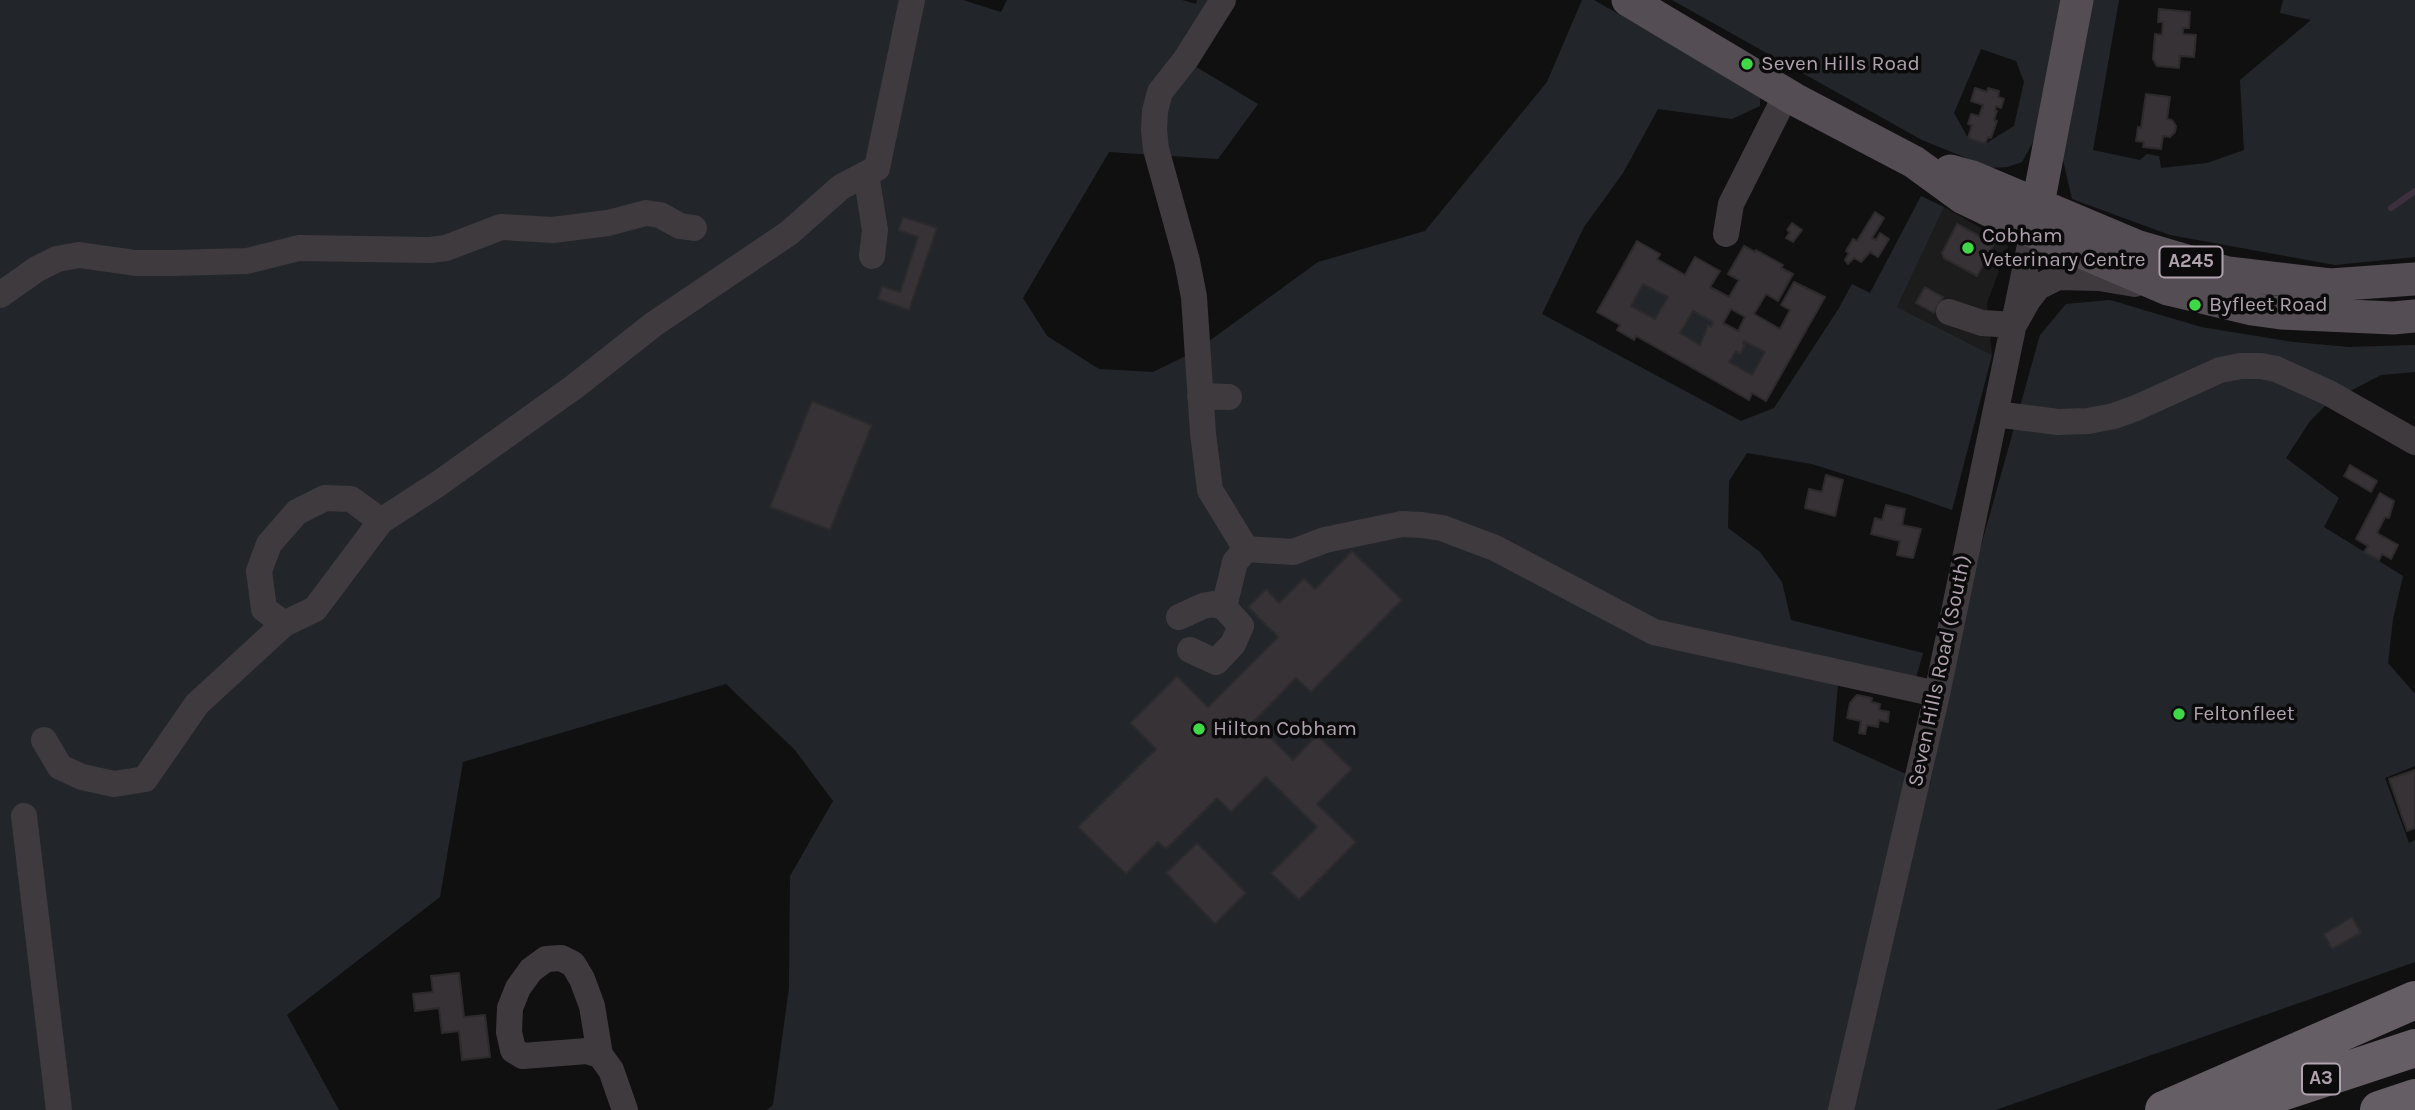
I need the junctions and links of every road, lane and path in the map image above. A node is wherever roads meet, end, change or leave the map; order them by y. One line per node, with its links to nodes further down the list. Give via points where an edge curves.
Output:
1 (912, 0): 6 (lane, via 877,169)
2 (1223, 0): 17 (lane, via 1160,92 1155,111 1156,149 1194,296)
3 (1628, 0): 5 (main road, A245)
4 (2077, 0): 7 (main road, via 2045,170)
5 (1786, 95): 7 (main road, A245, via 1914,162 1962,197); 9 (lane, via 1731,204)
6 (866, 174): 10 (lane, via 875,230); 21 (lane, via 841,187 789,233 654,324 574,387)
7 (2043, 217): 11 (main road, A245, via 2228,273 2330,285); 12 (main road, A245); 16 (lane, Seven Hills Road (South))
8 (694, 228): 13 (lane, via 646,213 553,230 501,227 429,250 299,248 247,261 174,263 79,255 37,269)
9 (1726, 234)
10 (872, 256)
11 (2415, 279)
12 (2168, 289): 15 (main road, A245, via 2281,313); 16 (lane, via 2058,277 2038,287)
13 (0, 295)
14 (1950, 312): 16 (lane, via 1982,323)
15 (2415, 317)
16 (2014, 325): 19 (lane, Seven Hills Road (South))
17 (1200, 396): 18 (lane); 22 (lane, via 1198,491)
18 (1229, 397)
19 (1995, 414): 20 (lane, via 2088,421 2136,408 2220,370 2261,366 2329,393); 27 (lane, Seven Hills Road (South))
20 (2415, 442)
21 (381, 521): 25 (lane, via 315,609); 25 (lane, via 351,499 325,498 297,512 269,544 259,571 264,609)
22 (1246, 549): 23 (lane, via 1235,562); 27 (lane, via 1293,552 1325,540 1402,524 1442,528 1495,548 1654,632)
23 (1224, 607): 24 (lane, via 1203,606); 26 (lane, via 1241,626 1233,644 1216,662)
24 (1179, 617)
25 (284, 624): 28 (lane, via 197,704 145,779 114,784 82,777 60,767)
26 (1190, 650)
27 (1937, 694): 36 (lane, Seven Hills Road (South))
28 (44, 740)
29 (24, 816): 34 (lane)
30 (2415, 1000): 37 (highway)
31 (2415, 1048): 38 (highway, A3)
32 (600, 1055): 35 (lane, via 611,1070)
33 (2415, 1098): 39 (highway)
34 (59, 1110)
35 (625, 1110)
36 (1841, 1110)
37 (2164, 1110)
38 (2227, 1110)
39 (2379, 1110)

